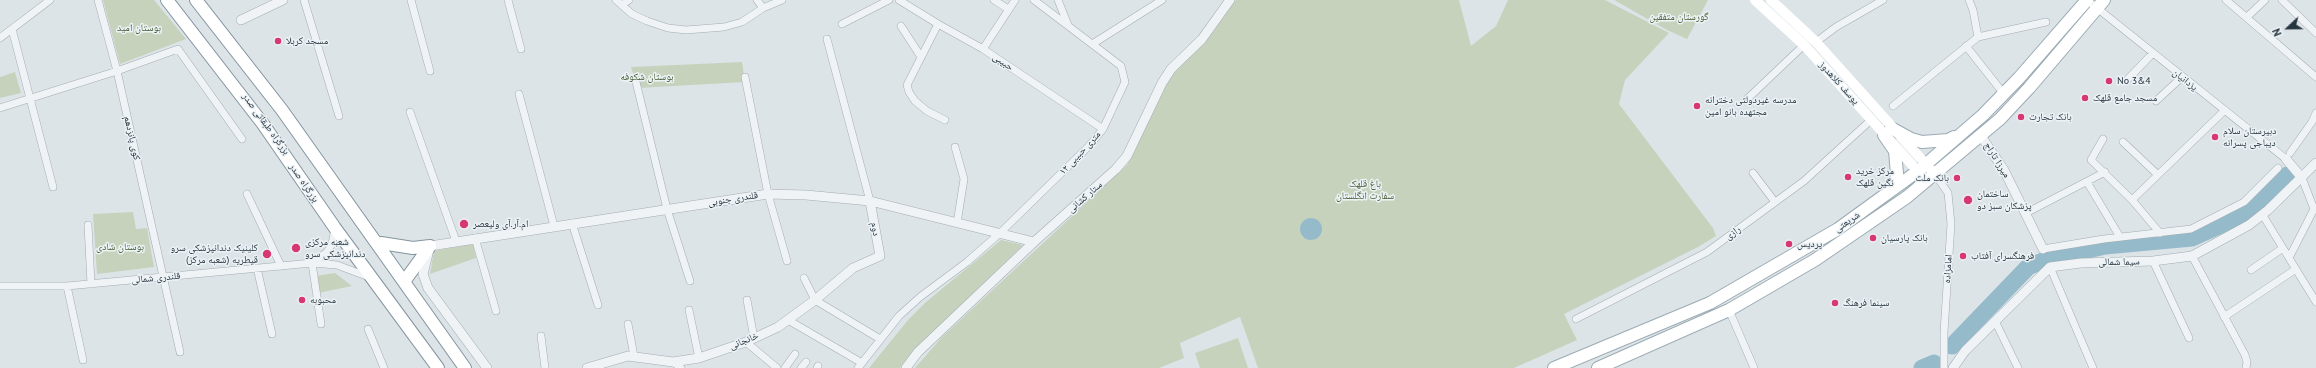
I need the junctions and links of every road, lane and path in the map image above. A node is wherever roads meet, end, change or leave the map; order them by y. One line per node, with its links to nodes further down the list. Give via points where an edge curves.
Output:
1 (50, 0): 41 (street)
2 (98, 0): 54 (street, کوی پانزدهم)
3 (168, 0): 106 (main road, بزرگراه صدر, via 263,124)
4 (171, 0): 165 (main road, بزرگراه طبقاتی صدر, via 265,122)
5 (196, 0): 166 (main road, بزرگراه طبقاتی صدر, via 282,110)
6 (200, 0): 113 (main road, via 284,109)
7 (283, 0): 35 (street)
8 (304, 0): 71 (street)
9 (411, 0): 55 (street)
10 (508, 0): 50 (street)
11 (629, 0): 30 (street)
12 (757, 0): 32 (street)
13 (782, 0): 32 (street)
14 (889, 0): 37 (street)
15 (899, 0): 38 (street, حبیبی)
16 (994, 0): 33 (street)
17 (1015, 0): 33 (street)
18 (1034, 0): 39 (street, ۱۲ متری حبیبی)
19 (1058, 0): 39 (street)
20 (1230, 0): 112 (street, ستار کشانی, via 1202,39 1172,69 1162,83 1128,156)
21 (1755, 0): 48 (main road, یوسف کلاهدوز)
22 (1771, 0): 46 (main road, یوسف کلاهدوز)
23 (1883, 0): 46 (street, via 1836,27)
24 (1969, 0): 43 (street)
25 (2087, 0): 31 (street, یزدانیان); 62 (main road, شریعتی)
26 (2226, 0): 34 (street)
27 (2265, 0): 34 (street)
28 (2282, 0): 42 (street)
29 (1159, 1): 47 (street)
30 (619, 3): 32 (street, via 647,21 668,28 686,30 707,30 736,24)
31 (2100, 4): 52 (street, یزدانیان); 77 (main road, شریعتی, via 2029,88)
32 (763, 8)
33 (1008, 9): 51 (street)
34 (2247, 17): 58 (street)
35 (241, 20)
36 (2046, 22): 43 (street)
37 (842, 24)
38 (938, 24): 51 (street, حبیبی); 53 (street)
39 (1068, 25): 47 (street, ۱۲ متری حبیبی)
40 (901, 26): 53 (street)
41 (12, 29): 44 (street); 63 (street)
42 (2316, 33)
43 (1978, 37): 49 (street)
44 (0, 38)
45 (827, 39): 97 (street)
46 (1816, 42): 75 (main road, یوسف کلاهدوز)
47 (1094, 43): 74 (street, ۱۲ متری حبیبی, via 1121,66 1125,82)
48 (1804, 45): 64 (street); 73 (main road, یوسف کلاهدوز)
49 (1966, 46): 62 (street); 66 (street)
50 (521, 49)
51 (983, 49): 74 (street, حبیبی)
52 (2152, 54): 57 (street, یزدانیان); 59 (street)
53 (921, 57): 72 (street, via 907,85 909,92 926,111)
54 (117, 71): 63 (street); 78 (street, via 178,49); 128 (street, کوی پانزدهم)
55 (430, 71)
56 (745, 77): 95 (street)
57 (2182, 77): 65 (street); 68 (street, یزدانیان)
58 (2316, 77)
59 (2128, 79)
60 (636, 82): 99 (street)
61 (519, 94): 105 (street)
62 (2004, 94): 76 (main road, شریعتی)
63 (30, 99): 67 (street); 92 (street)
64 (1745, 101)
65 (2156, 101)
66 (1893, 106)
67 (0, 108)
68 (2224, 111): 82 (street, یزدانیان); 88 (street)
69 (410, 112): 111 (street)
70 (2316, 113): 82 (street)
71 (339, 116)
72 (945, 120)
73 (1871, 120): 75 (main road, یوسف کلاهدوز); 98 (street, رازی, via 1804,181)
74 (1103, 129): 107 (street, ۱۲ متری حبیبی, via 1089,146)
75 (1887, 131): 76 (main road, via 1922,142 1948,140); 84 (main road, یوسف کلاهدوز); 93 (main road, via 1895,151)
76 (1962, 132): 84 (main road, شریعتی)
77 (1981, 136): 89 (main road, شریعتی); 100 (street, میرزا تاراج, via 2004,170)
78 (242, 139)
79 (2103, 139): 86 (street, via 2090,158)
80 (2123, 142): 88 (street)
81 (955, 147): 103 (street, via 964,179)
82 (2288, 156): 90 (street)
83 (2316, 163): 90 (street, سیما شمالی)
84 (1922, 168): 89 (main road, یوسف کلاهدوز); 93 (main road, شریعتی)
85 (2278, 168): 108 (street, via 2244,202 2191,229)
86 (2105, 172): 91 (street); 96 (street)
87 (1754, 173): 98 (street)
88 (2157, 174): 96 (street)
89 (1931, 178): 141 (main road, شریعتی, via 1849,238); 177 (street, امامزاده, via 1948,193 1951,216)
90 (2302, 178): 101 (street, سیما شمالی); 119 (street, via 2314,210)
91 (2087, 182): 100 (street); 109 (street)
92 (53, 187)
93 (1896, 188): 162 (main road, شریعتی, via 1838,229 1710,303)
94 (247, 194): 123 (street)
95 (768, 194): 97 (street, قلندری جنوبی); 99 (street, قلندری جنوبی); 120 (street)
96 (2132, 200): 108 (street)
97 (870, 201): 103 (street, قلندری جنوبی); 117 (street, دوم)
98 (1775, 202): 144 (street, رازی, via 1708,252)
99 (667, 209): 102 (street, قلندری جنوبی); 132 (street)
100 (2026, 212): 116 (street, میرزا تاراج)
101 (2262, 214): 115 (street); 118 (street, سیما شمالی, via 2249,225)
102 (572, 223): 105 (street, قلندری جنوبی); 139 (street)
103 (957, 223): 107 (street, قلندری جنوبی)
104 (88, 225): 133 (street)
105 (554, 226): 110 (street, قلندری جنوبی)
106 (335, 228): 122 (street, via 332,244 327,252); 130 (main road, بزرگراه صدر)
107 (1000, 233): 112 (street, قلندری جنوبی); 154 (street, ۱۲ متری حبیبی, via 967,262 920,297 899,316)
108 (2160, 233): 109 (street)
109 (2120, 237): 116 (street)
110 (475, 238): 111 (street, قلندری جنوبی); 142 (street)
111 (456, 241): 114 (street, قلندری جنوبی)
112 (1034, 242): 173 (street, ستار کشانی, via 918,352)
113 (381, 243): 114 (main road, via 402,247); 131 (main road)
114 (430, 246): 131 (main road); 167 (street, via 424,274 428,288)
115 (2283, 248): 119 (street); 127 (street)
116 (2043, 250)
117 (880, 256): 137 (street, خانجانی, via 852,268)
118 (2192, 256): 121 (street, سیما شمالی); 143 (street)
119 (2289, 258): 126 (street)
120 (787, 261)
121 (2153, 261): 124 (street, سیما شمالی, via 2081,263); 153 (street)
122 (312, 263): 123 (street, قلندری شمالی); 130 (street, قلندری شمالی, via 337,265); 147 (street)
123 (281, 266): 125 (street, قلندری شمالی)
124 (2050, 267): 146 (street); 180 (street)
125 (257, 268): 128 (street, قلندری شمالی); 150 (street)
126 (2296, 269): 138 (street); 143 (street)
127 (2251, 270)
128 (164, 277): 133 (street, قلندری شمالی); 156 (street, کوی پانزدهم)
129 (804, 278): 137 (street)
130 (372, 279): 165 (main road, بزرگراه صدر)
131 (406, 279): 166 (main road)
132 (690, 281)
133 (91, 284): 135 (street, قلندری شمالی)
134 (0, 286): 135 (street, قلندری شمالی)
135 (66, 286): 160 (street)
136 (747, 300): 152 (street)
137 (815, 300): 145 (street, خانجانی); 154 (street)
138 (2316, 302)
139 (598, 305)
140 (689, 310): 159 (street)
141 (1728, 310): 175 (main road, شریعتی); 176 (street)
142 (496, 311)
143 (2224, 317): 181 (street, via 2245,355)
144 (1576, 319)
145 (788, 320): 152 (street, خانجانی); 163 (street)
146 (1996, 323): 178 (street, via 1965,351); 179 (street)
147 (321, 324)
148 (628, 324): 158 (street)
149 (368, 329): 164 (street)
150 (272, 334)
151 (541, 336): 168 (street)
152 (754, 338): 155 (street, خانجانی)
153 (2189, 338)
154 (880, 340): 163 (street, ۱۲ متری حبیبی)
155 (746, 342): 159 (street, خانجانی); 171 (street)
156 (180, 352)
157 (795, 354): 172 (street)
158 (634, 356): 161 (street, خانجانی); 169 (street, خانجانی)
159 (699, 358): 161 (street, خانجانی)
160 (83, 360)
161 (673, 362): 170 (street)
162 (1573, 364): 174 (main road, شریعتی)
163 (860, 365)
164 (384, 368)
165 (440, 368)
166 (466, 368)
167 (487, 368)
168 (545, 368)
169 (587, 368)
170 (681, 368)
171 (777, 368)
172 (785, 368)
173 (906, 368)
174 (1554, 368)
175 (1598, 368)
176 (1754, 368)
177 (1944, 368)
178 (1953, 368)
179 (2018, 368)
180 (2093, 368)
181 (2246, 368)

